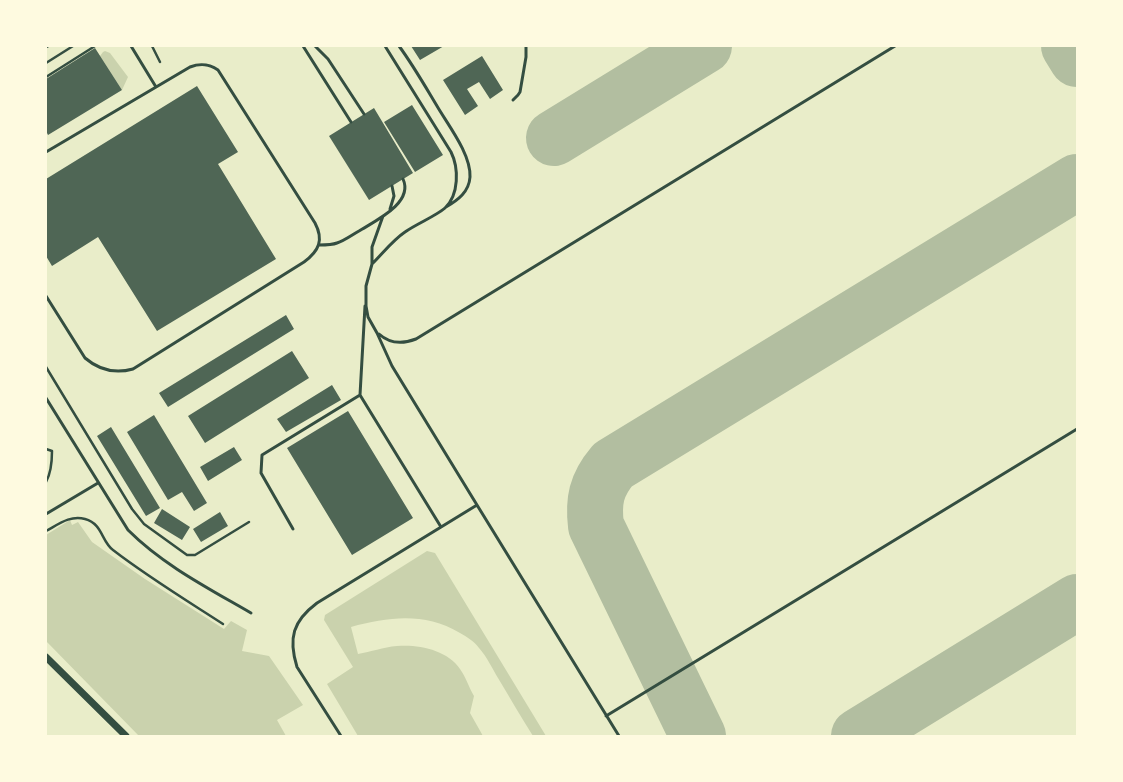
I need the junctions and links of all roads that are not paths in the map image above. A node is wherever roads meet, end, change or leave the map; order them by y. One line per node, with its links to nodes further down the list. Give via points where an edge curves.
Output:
1 (131, 46): 8 (lane)
2 (303, 46): 11 (lane)
3 (315, 46): 10 (lane, via 328,59)
4 (385, 46): 15 (lane, via 454,159 456,185)
5 (399, 46): 15 (lane, via 460,145 468,163 470,177 465,192)
6 (526, 46): 9 (lane, via 520,92)
7 (895, 46): 22 (lane, via 416,339 400,343 390,341)
8 (156, 86): 12 (lane); 18 (lane, via 197,65 205,64 218,70 315,224 319,231)
9 (513, 100)
10 (364, 114)
11 (351, 122)
12 (46, 152)
13 (403, 179): 16 (lane, via 406,188 404,194)
14 (392, 186): 16 (lane, via 394,201)
15 (445, 207): 19 (lane, via 406,231)
16 (389, 212): 17 (lane)
17 (384, 216): 18 (lane, via 337,243); 19 (lane, via 372,247)
18 (319, 245): 21 (lane, via 312,256 304,262 133,369 124,372 104,369 85,358)
19 (372, 264): 20 (lane, via 367,277)
20 (365, 295): 22 (lane, via 368,317); 23 (lane)
21 (46, 296)
22 (377, 333): 27 (lane, via 392,366)
23 (360, 395): 29 (lane); 30 (lane, via 262,455 261,473)
24 (46, 398): 26 (lane)
25 (1077, 429): 33 (lane)
26 (98, 483): 28 (lane); 31 (lane, via 128,530 142,544 201,584)
27 (477, 505): 29 (lane); 33 (lane)
28 (46, 514)
29 (441, 526): 35 (lane, via 316,603 298,622 293,642 297,667)
30 (293, 529)
31 (251, 613)
32 (46, 657): 34 (street)
33 (606, 716): 36 (lane)
34 (126, 736)
35 (341, 736)
36 (619, 736)

